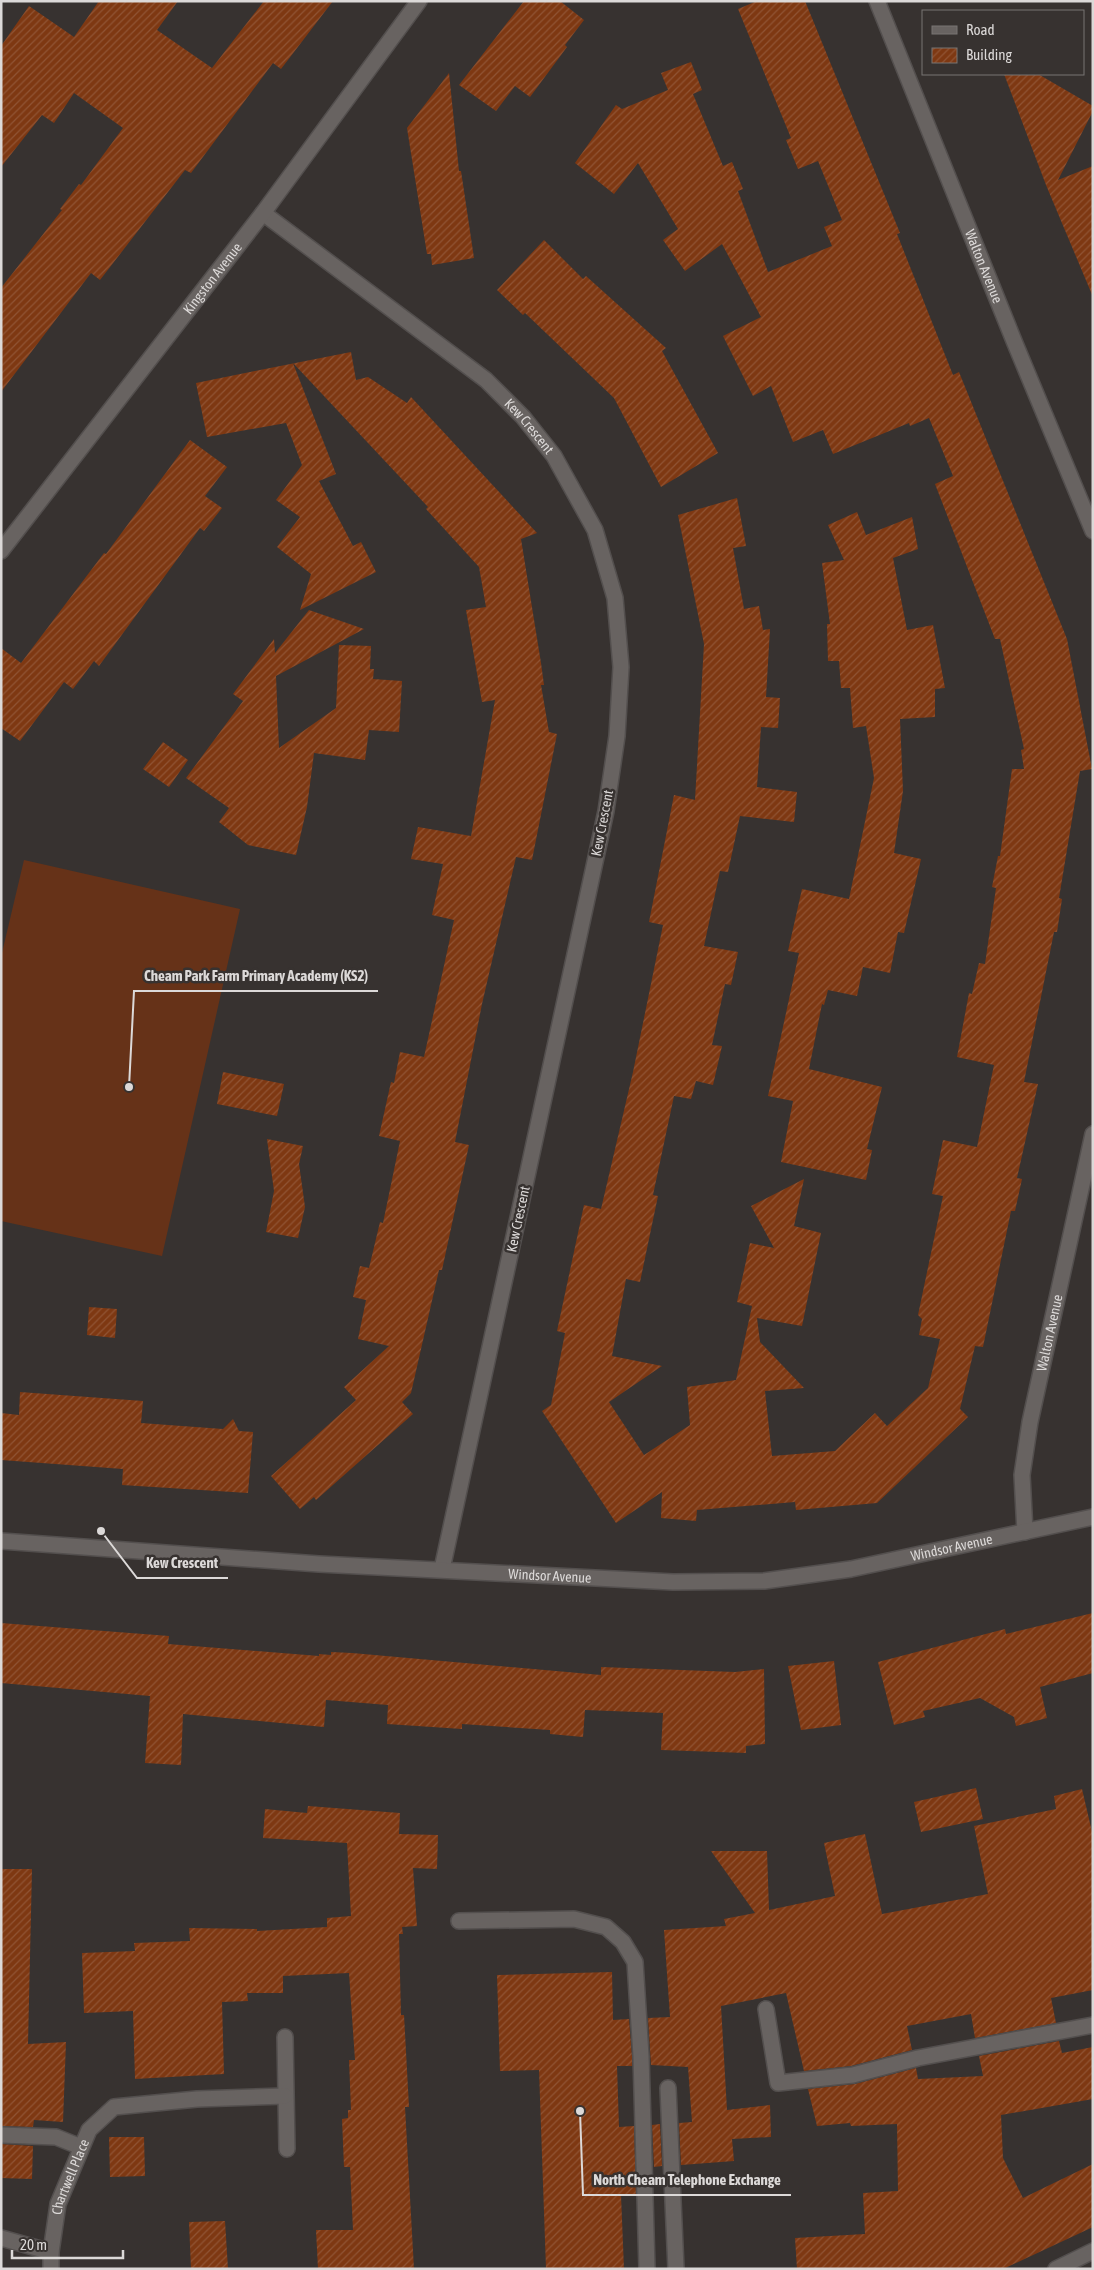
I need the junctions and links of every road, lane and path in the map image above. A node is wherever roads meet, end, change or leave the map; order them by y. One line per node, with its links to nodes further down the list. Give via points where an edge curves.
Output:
1 (419, 1): 3 (street, Kingston Avenue)
2 (877, 1): 4 (street, Walton Avenue)
3 (263, 213): 5 (street, Kingston Avenue); 10 (street, Kew Crescent, via 486,380 523,417 554,456 595,530 615,598 621,667 617,736 606,811)
4 (1093, 531)
5 (1, 551)
6 (1093, 1134): 8 (street, Walton Avenue, via 1030,1422 1022,1474)
7 (1093, 1517): 8 (street, Windsor Avenue)
8 (1025, 1532): 10 (street, Windsor Avenue, via 851,1569 764,1581 674,1582)
9 (1, 1541): 10 (street, Windsor Avenue, via 319,1564)
10 (442, 1569)
11 (459, 1921): 24 (street, via 574,1919 606,1927 623,1942 635,1962)
12 (766, 2009): 13 (street, via 778,2083 853,2075 918,2058)
13 (1093, 2025)
14 (285, 2037): 16 (street)
15 (668, 2088): 25 (street)
16 (285, 2096): 18 (street, Chartwell Place, via 196,2099 114,2107 89,2130); 19 (street)
17 (1, 2135): 18 (street, via 56,2137)
18 (82, 2147): 22 (street, Chartwell Place, via 58,2204)
19 (287, 2149)
20 (1, 2238): 22 (street)
21 (1093, 2251): 26 (street)
22 (51, 2252): 23 (street, Chartwell Place)
23 (51, 2269)
24 (647, 2269)
25 (676, 2269)
26 (1056, 2269)

